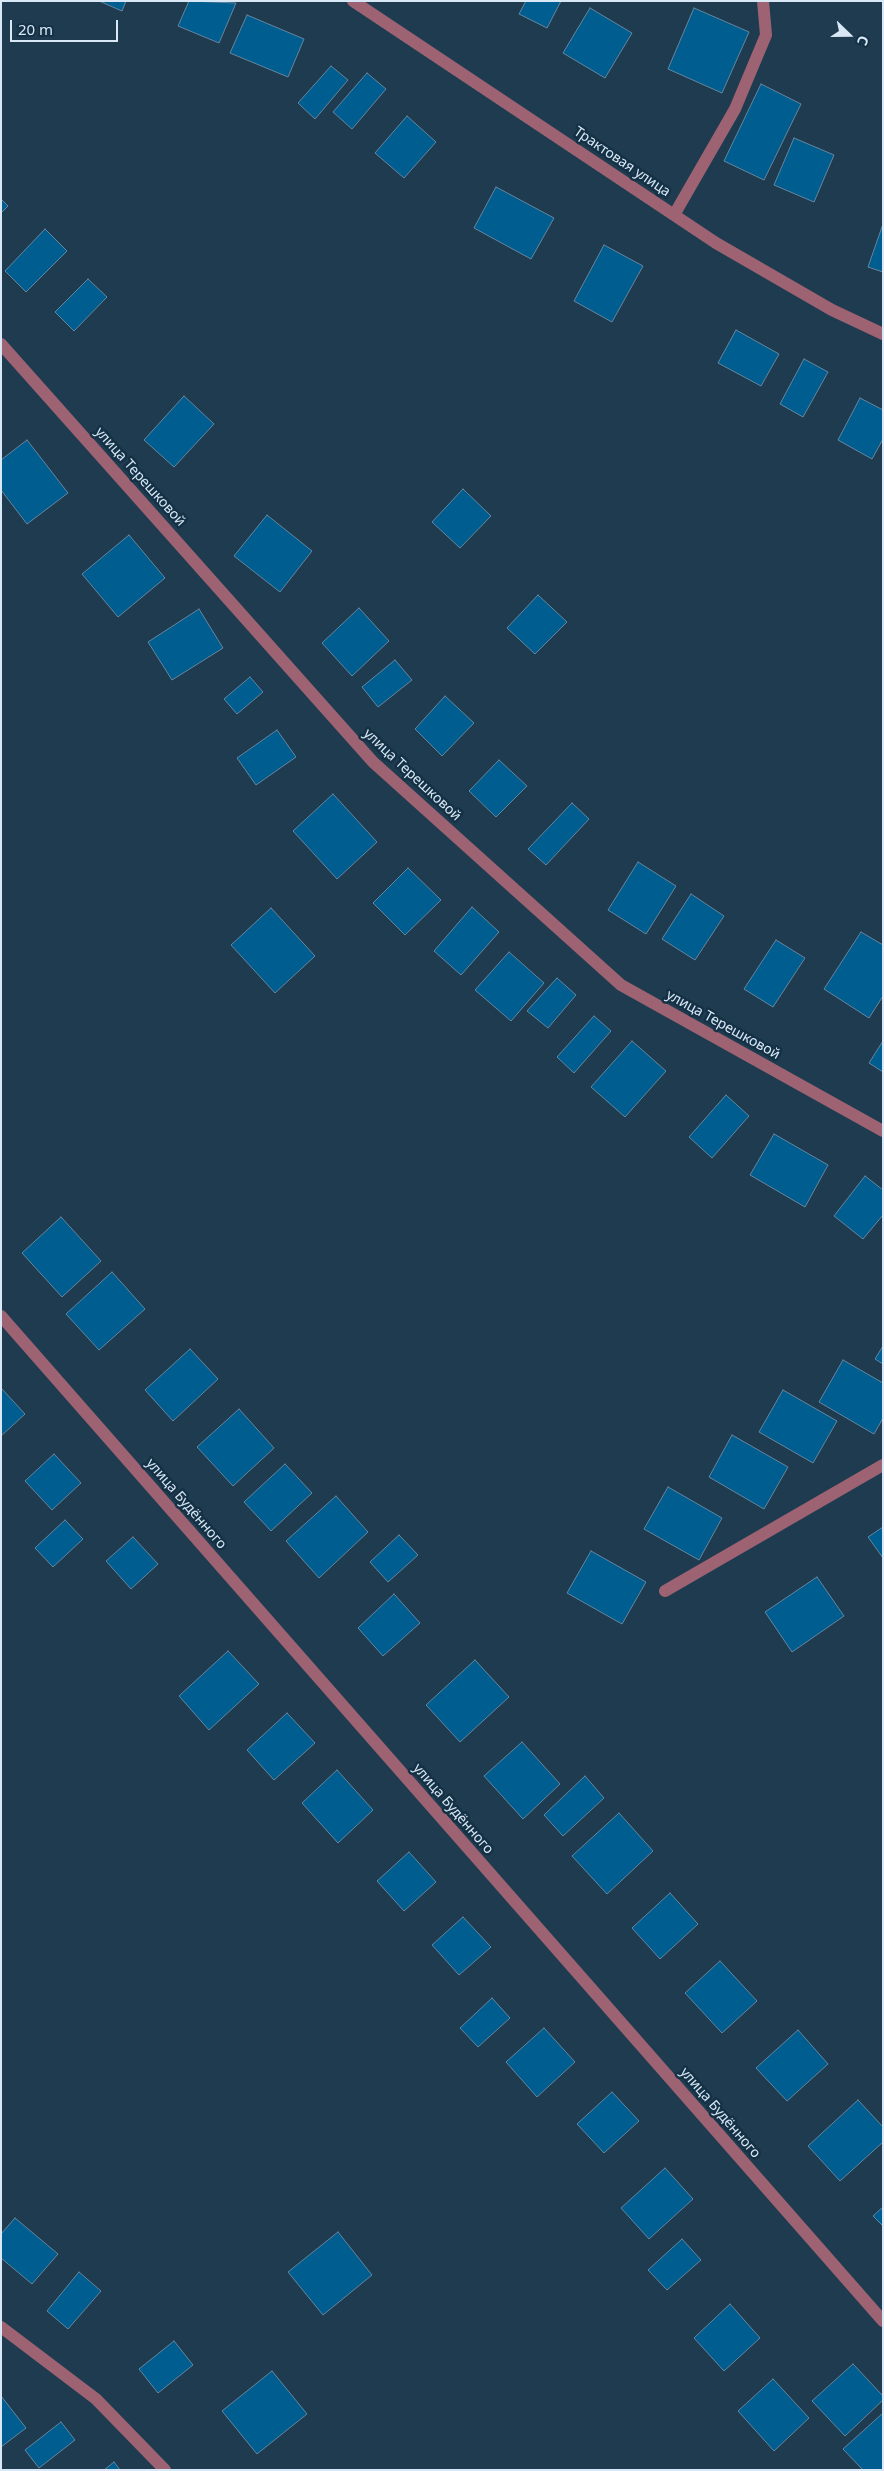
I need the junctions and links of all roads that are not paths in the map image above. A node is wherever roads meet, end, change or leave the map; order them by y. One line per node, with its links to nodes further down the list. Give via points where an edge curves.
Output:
1 (353, 1): 3 (street, Трактовая улица)
2 (764, 1): 3 (street, via 766,35 735,109)
3 (674, 215): 4 (street, Трактовая улица, via 824,305)
4 (883, 334)
5 (1, 344): 6 (street, улица Терешковой, via 373,762 621,985)
6 (883, 1131)
7 (1, 1316): 10 (street, улица Будённого)
8 (883, 1465): 9 (street)
9 (665, 1591)
10 (883, 2321)
11 (1, 2327): 12 (street, via 96,2399)
12 (165, 2470)

